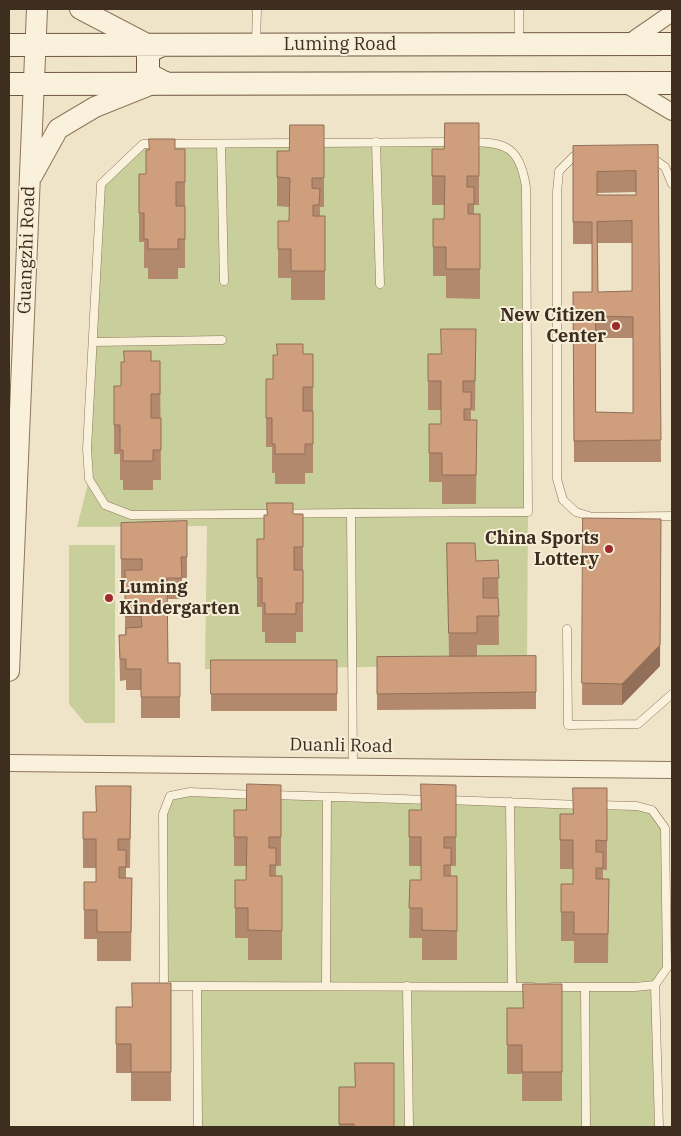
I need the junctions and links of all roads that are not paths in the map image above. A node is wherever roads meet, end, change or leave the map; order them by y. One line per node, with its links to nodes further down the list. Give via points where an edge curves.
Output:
1 (37, 9): 10 (street, Guangzhi Road)
2 (80, 9): 11 (street)
3 (257, 9): 12 (lane)
4 (519, 9): 6 (lane)
5 (672, 13): 7 (street)
6 (519, 44): 7 (main road, Luming Road); 12 (main road, Luming Road)
7 (627, 44): 8 (main road, Luming Road)
8 (672, 44)
9 (9, 45): 10 (main road, Luming Road)
10 (36, 45): 11 (main road, Luming Road); 17 (street, Guangzhi Road)
11 (156, 45): 12 (main road, Luming Road); 13 (main road, via 148,52 148,74)
12 (256, 45)
13 (160, 83): 14 (main road); 17 (main road); 23 (street, via 95,107 58,129)
14 (623, 83): 15 (main road); 18 (street)
15 (672, 83)
16 (9, 84): 17 (main road)
17 (35, 84): 23 (street, Guangzhi Road)
18 (672, 112)
19 (376, 142): 20 (lane); 26 (lane); 29 (lane, via 492,142 513,151 523,169 526,187 528,512)
20 (221, 144): 25 (lane); 28 (lane, via 143,144 101,184)
21 (647, 155): 24 (lane, via 664,166)
22 (592, 156): 30 (lane, via 574,156 559,170 557,479 563,500 576,512 592,517)
23 (30, 180): 32 (street, Guangzhi Road)
24 (672, 184)
25 (224, 281)
26 (380, 284)
27 (222, 340): 28 (lane)
28 (93, 342): 29 (lane, via 88,480 105,505 131,514)
29 (351, 513): 35 (lane)
30 (672, 516)
31 (567, 629): 33 (lane, via 568,725 638,724)
32 (9, 671)
33 (672, 694)
34 (9, 763): 35 (street, Duanli Road)
35 (353, 766): 36 (street, Duanli Road)
36 (672, 770)
37 (327, 797): 38 (lane); 40 (lane, via 190,792 170,796 163,814 164,986); 41 (lane)
38 (510, 802): 39 (lane, via 637,806 652,810 664,828 665,838 667,968); 43 (lane)
39 (655, 985): 44 (lane); 48 (lane)
40 (197, 986): 41 (lane); 45 (lane)
41 (326, 986): 42 (lane)
42 (407, 986): 43 (lane); 46 (lane)
43 (512, 986): 44 (lane)
44 (585, 986): 47 (lane)
45 (198, 1127)
46 (409, 1127)
47 (586, 1127)
48 (659, 1127)

